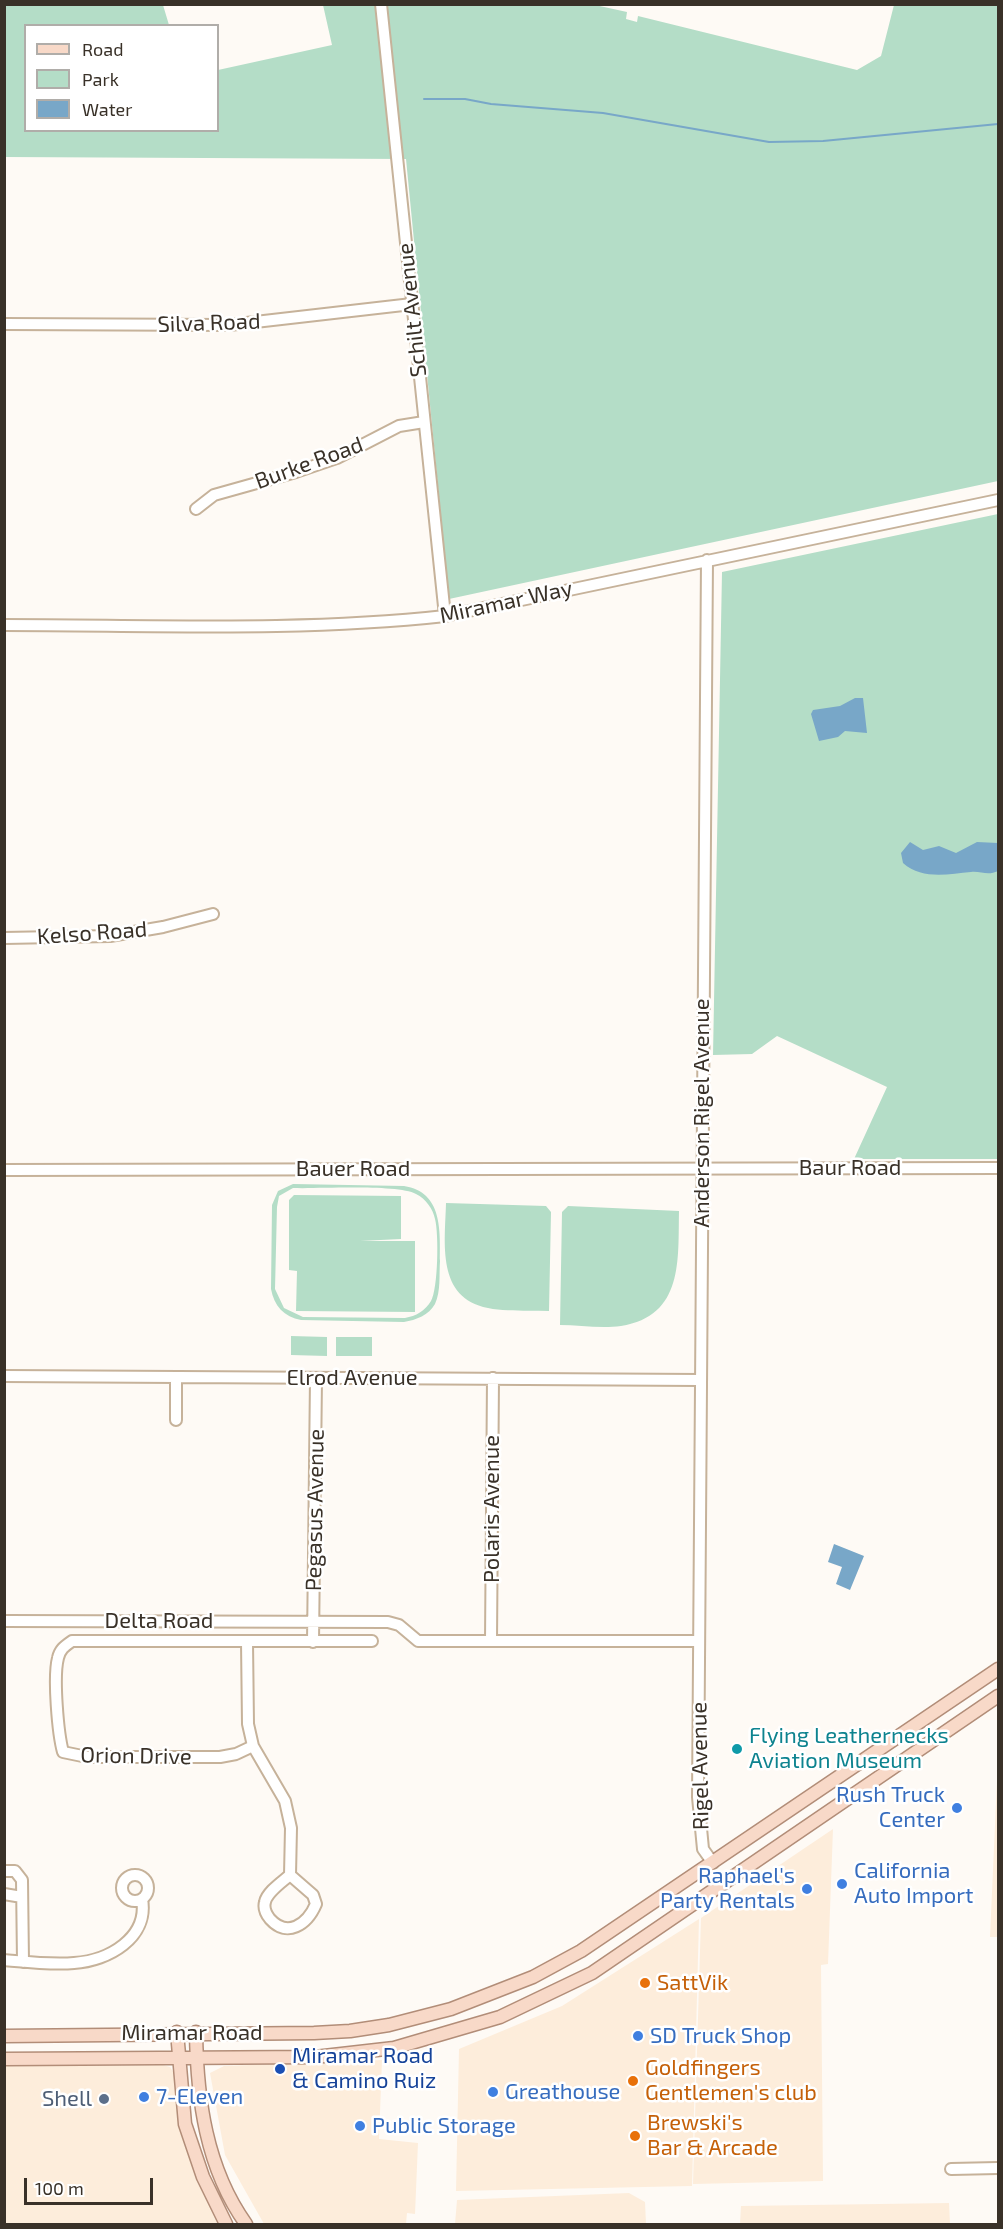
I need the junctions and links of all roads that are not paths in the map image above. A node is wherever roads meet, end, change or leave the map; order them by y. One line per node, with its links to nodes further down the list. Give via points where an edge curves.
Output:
1 (381, 4): 2 (street, Schilt Avenue)
2 (412, 304): 3 (street, Silva Road, via 229,325); 4 (street, Schilt Avenue)
3 (4, 324)
4 (424, 422): 6 (street, Burke Road, via 399,426 338,458 214,495); 8 (street, Schilt Avenue)
5 (999, 500): 7 (street, Miramar Way)
6 (196, 509)
7 (707, 560): 8 (street, Miramar Way); 13 (street, Anderson Rigel Avenue)
8 (446, 616): 9 (street, Miramar Way, via 298,626)
9 (4, 625)
10 (213, 914): 11 (street, Kelso Road, via 110,936)
11 (4, 938)
12 (999, 1168): 13 (street, Baur Road)
13 (702, 1169): 14 (street, Bauer Road); 19 (street, Anderson Rigel Avenue)
14 (4, 1170)
15 (4, 1376): 16 (street, Elrod Avenue)
16 (176, 1377): 17 (street, Elrod Avenue); 20 (street)
17 (316, 1378): 18 (street, Elrod Avenue); 22 (street, Pegasus Avenue)
18 (493, 1378): 19 (street, Elrod Avenue); 25 (street, Polaris Avenue)
19 (700, 1380): 26 (street, Anderson Rigel Avenue)
20 (176, 1420)
21 (4, 1621): 22 (street, Delta Road)
22 (314, 1622): 25 (street, Delta Road, via 388,1622 399,1625 418,1641); 28 (street, Pegasus Avenue)
23 (72, 1641): 27 (street, Delta Road); 32 (street, Orion Drive, via 63,1646 58,1659 59,1738 63,1752 87,1757 220,1757)
24 (372, 1641): 28 (street, Delta Road)
25 (491, 1641): 26 (street)
26 (698, 1641): 29 (street, Anderson Rigel Avenue)
27 (247, 1642): 28 (street, Delta Road); 32 (street, via 248,1724)
28 (313, 1642)
29 (698, 1666): 33 (street, Rigel Avenue, via 698,1797 703,1849)
30 (999, 1669): 33 (main road, Miramar Road)
31 (999, 1696): 45 (main road, Miramar Road, via 592,1973 516,2010 394,2048 352,2054)
32 (253, 1746): 35 (street, via 285,1801 291,1828)
33 (713, 1863): 42 (main road, Miramar Road, via 581,1952 533,1977 451,2009 350,2031)
34 (4, 1871): 37 (street, via 15,1871 21,1876)
35 (290, 1875): 35 (street, via 313,1895 316,1904 294,1928 285,1930 276,1926 264,1908 267,1897)
36 (4, 1894): 37 (street)
37 (22, 1898): 40 (street)
38 (142, 1899): 40 (street, via 141,1925 114,1952 75,1963)
39 (4, 1960): 40 (street)
40 (23, 1962)
41 (177, 2032): 42 (main road, Miramar Road); 43 (main road, Miramar Road); 44 (main road)
42 (196, 2032): 45 (main road)
43 (4, 2036)
44 (177, 2057): 45 (main road, Miramar Road); 46 (main road, Miramar Road); 49 (main road, via 185,2124 203,2176)
45 (196, 2057): 50 (main road, via 202,2120 219,2171)
46 (4, 2059)
47 (999, 2168): 48 (street)
48 (951, 2169)
49 (226, 2224)
50 (246, 2224)

